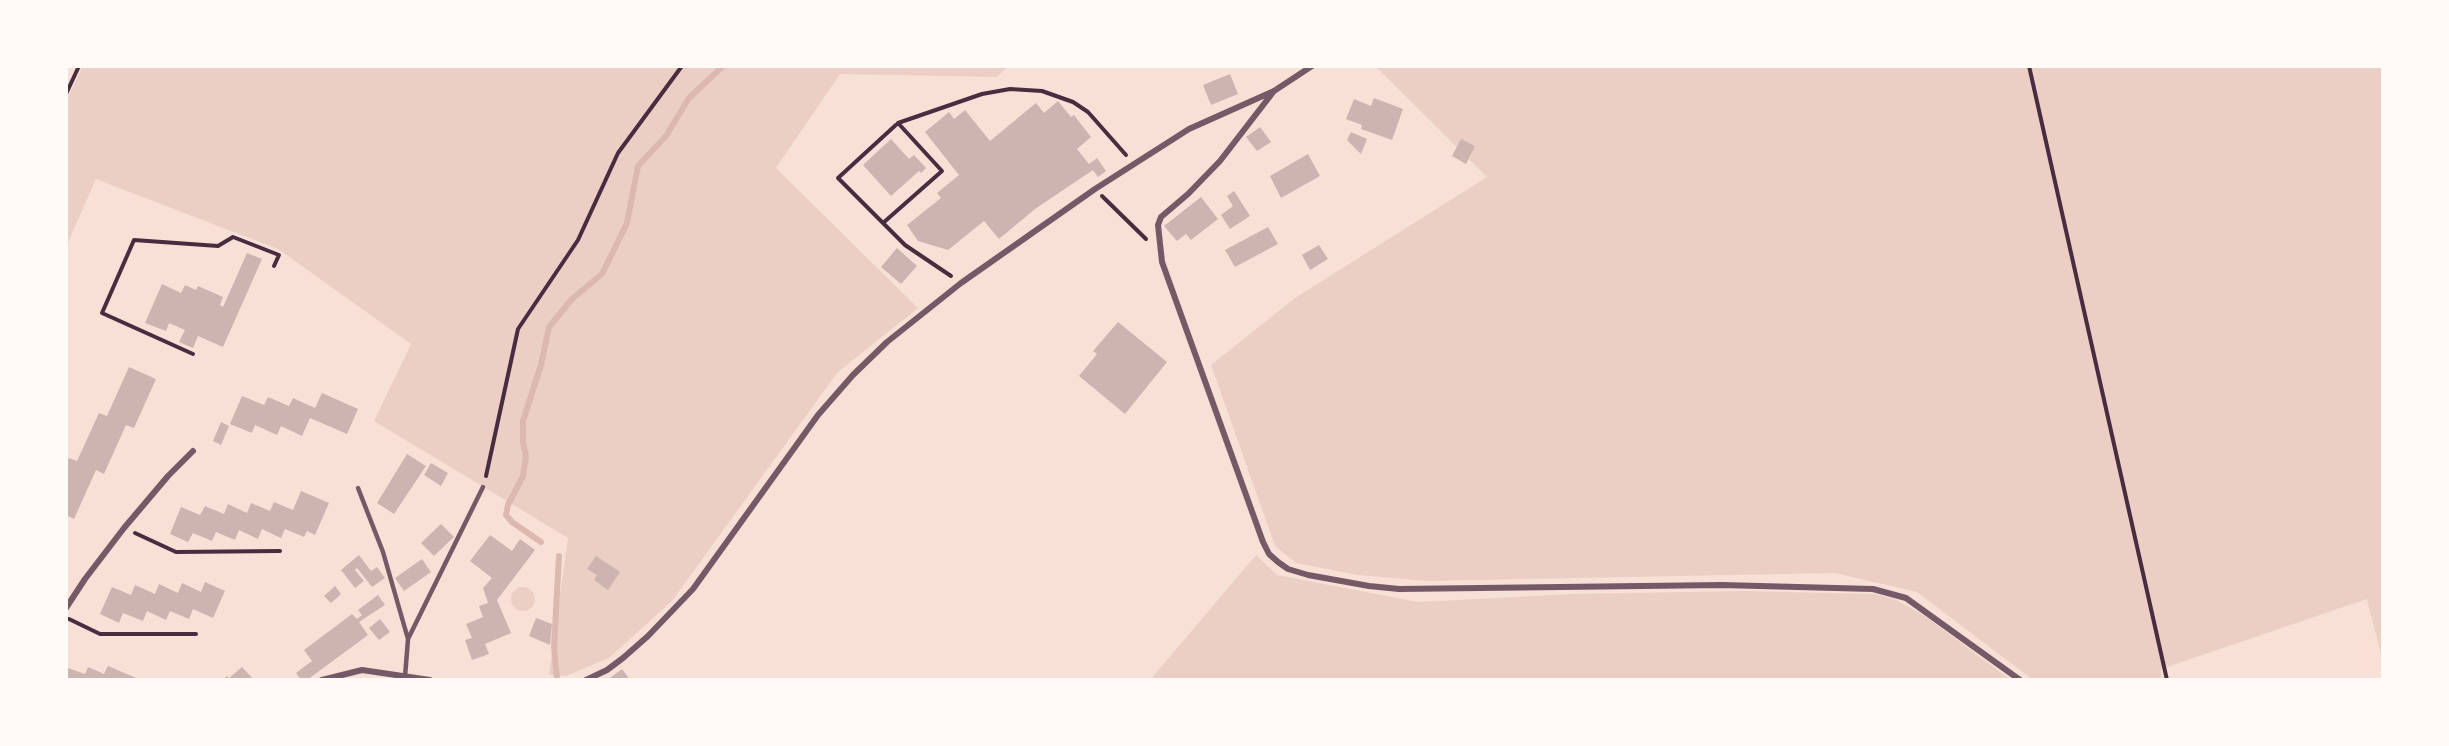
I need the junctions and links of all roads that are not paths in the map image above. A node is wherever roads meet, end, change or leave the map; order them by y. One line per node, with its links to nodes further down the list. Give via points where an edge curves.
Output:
1 (1312, 66): 2 (street)
2 (1274, 91): 11 (street, via 1189,129 1095,189 961,283 887,342 853,375 787,457 693,589 623,658); 12 (street, via 1220,161 1161,217 1158,225 1159,249 1269,554 1288,568 1308,575 1399,589 1722,585 1873,589 1906,598)
3 (193, 452): 6 (street, via 124,528)
4 (483, 487): 7 (lane)
5 (358, 488): 7 (lane, via 383,552)
6 (66, 608)
7 (408, 639): 8 (lane)
8 (404, 679): 9 (street, via 362,670); 10 (street)
9 (322, 680)
10 (430, 680)
11 (586, 680)
12 (2020, 680)

